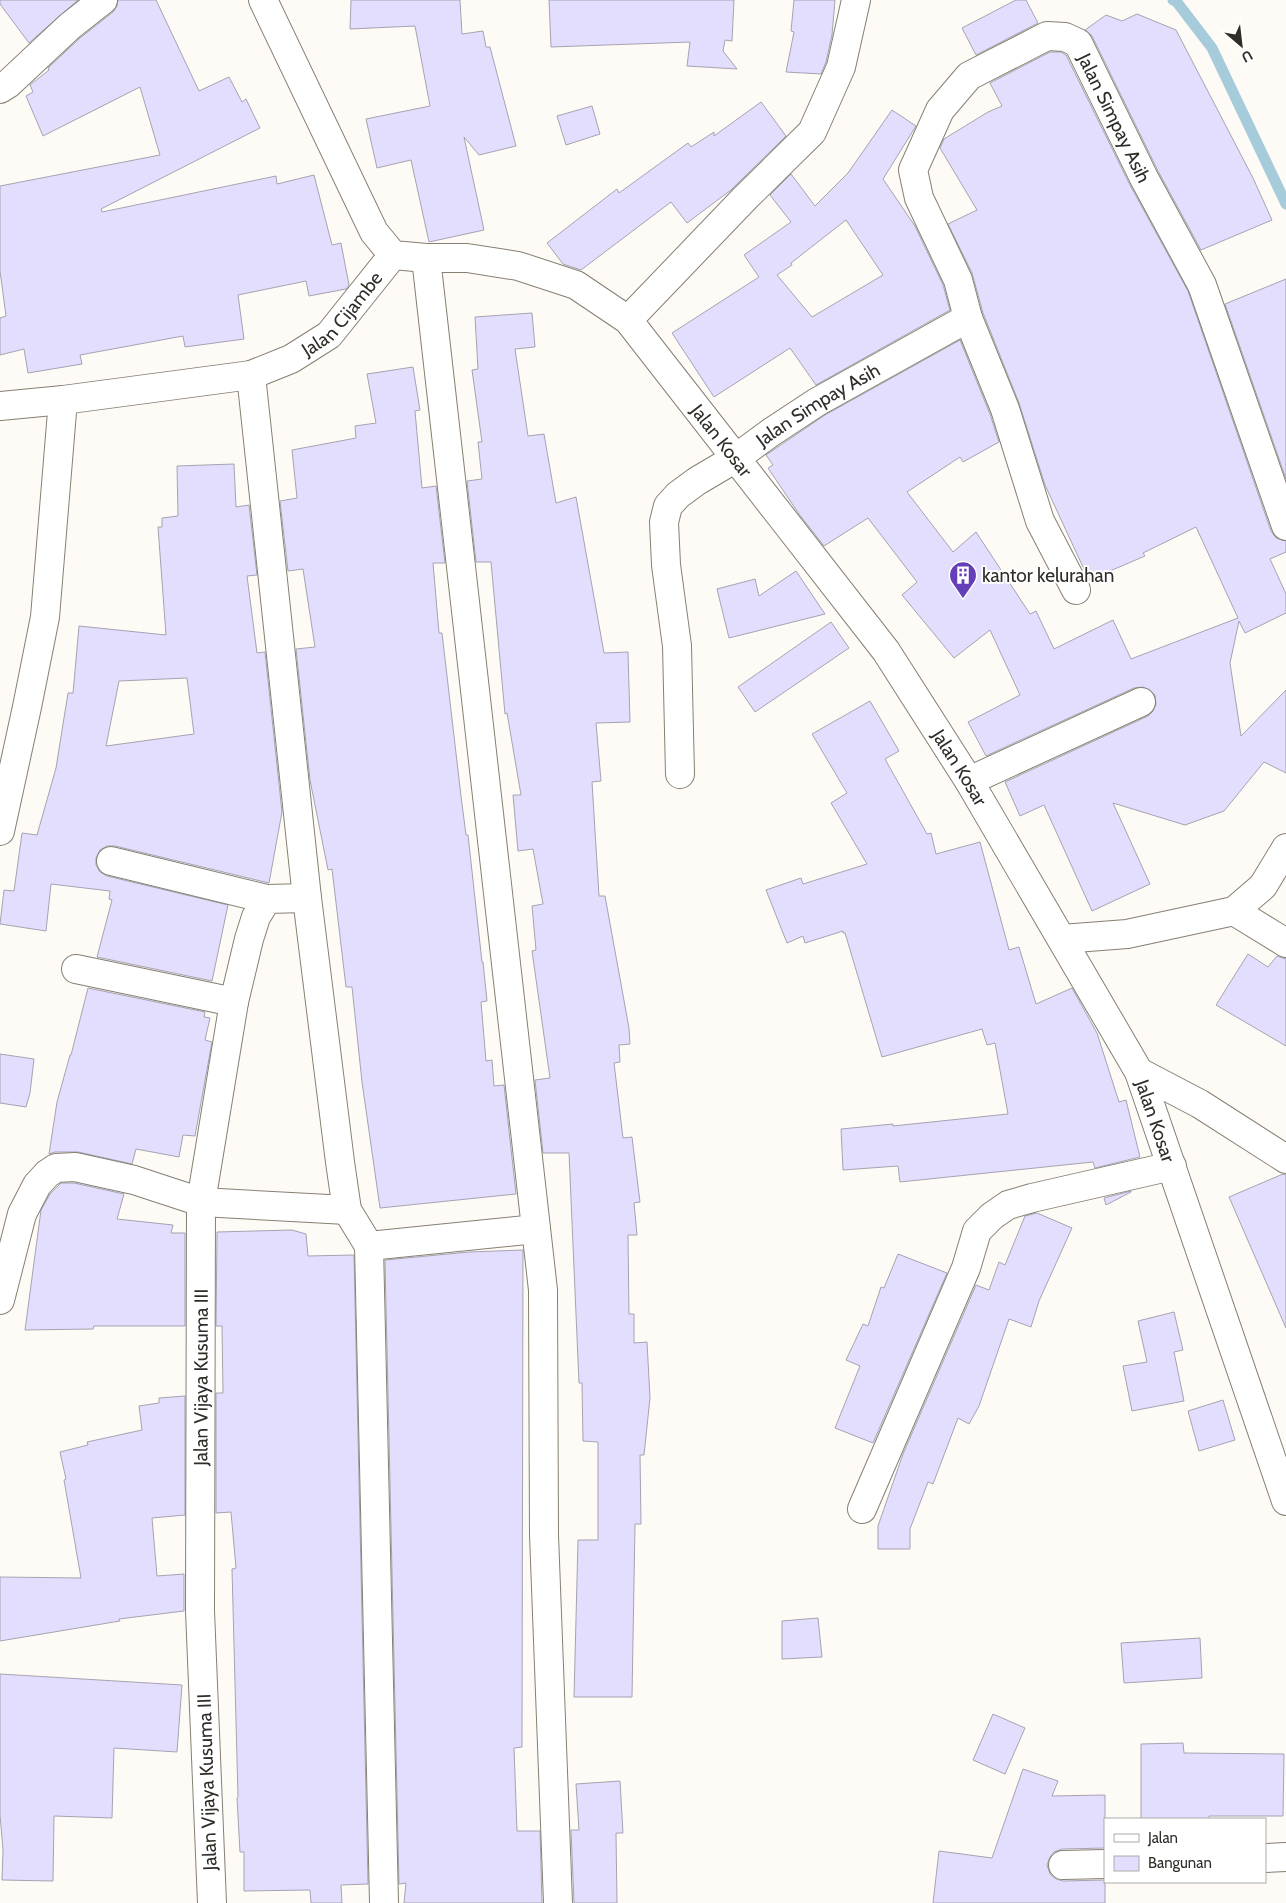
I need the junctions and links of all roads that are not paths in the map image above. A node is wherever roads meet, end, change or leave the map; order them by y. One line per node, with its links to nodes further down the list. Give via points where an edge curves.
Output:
1 (103, 0): 4 (street)
2 (264, 0): 5 (street, Jalan Cijambe, via 374,232)
3 (856, 0): 8 (street, via 841,67 812,132)
4 (0, 89)
5 (393, 255): 6 (street, Jalan Kosar); 9 (street, Jalan Cijambe, via 329,335 291,359)
6 (426, 258): 8 (street, Jalan Kosar, via 468,258 518,266 576,285); 33 (street)
7 (968, 318): 12 (street, Jalan Simpay Asih, via 817,402); 13 (street, Jalan Simpay Asih, via 958,280 920,198 913,170 940,110 969,76 1047,36 1066,37 1078,43 1144,178 1202,285); 14 (street, via 1005,409 1040,521)
8 (628, 320): 12 (street, Jalan Kosar)
9 (251, 375): 10 (street, Jalan Cijambe); 21 (street)
10 (63, 400): 11 (street, Jalan Cijambe); 18 (street, via 45,617)
11 (0, 406)
12 (736, 458): 16 (street, Jalan Simpay Asih, via 678,495 668,506 664,522 677,646); 17 (street, Jalan Kosar, via 886,651)
13 (1286, 526)
14 (1076, 590)
15 (1141, 702): 17 (street)
16 (680, 774)
17 (968, 781): 24 (street, Jalan Kosar)
18 (0, 831)
19 (1286, 848): 23 (street, via 1263,886)
20 (110, 861): 22 (street)
21 (307, 898): 22 (street); 32 (street)
22 (267, 900): 27 (street, Jalan Vijaya Kusuma III, via 251,932)
23 (1234, 911): 24 (street, via 1127,934); 25 (street)
24 (1062, 939): 28 (street, Jalan Kosar)
25 (1286, 943)
26 (76, 969): 27 (street)
27 (234, 1002): 31 (street, Jalan Vijaya Kusuma III)
28 (1139, 1072): 29 (street, via 1200,1104); 30 (street, Jalan Kosar)
29 (1286, 1159)
30 (1172, 1166): 36 (street, Jalan Kosar); 37 (street, via 1008,1205 977,1231 966,1268)
31 (201, 1202): 32 (street); 35 (street, via 134,1180 75,1167 56,1168 37,1185 22,1214); 42 (street, Jalan Vijaya Kusuma III, via 200,1611)
32 (347, 1210): 34 (street)
33 (536, 1229): 34 (street); 44 (street, via 543,1290 544,1535)
34 (368, 1246): 43 (street)
35 (0, 1300)
36 (1286, 1501)
37 (862, 1509)
38 (1286, 1857): 39 (street)
39 (1266, 1858)
40 (1104, 1864): 41 (street)
41 (1063, 1865)
42 (212, 1903)
43 (384, 1903)
44 (558, 1903)

